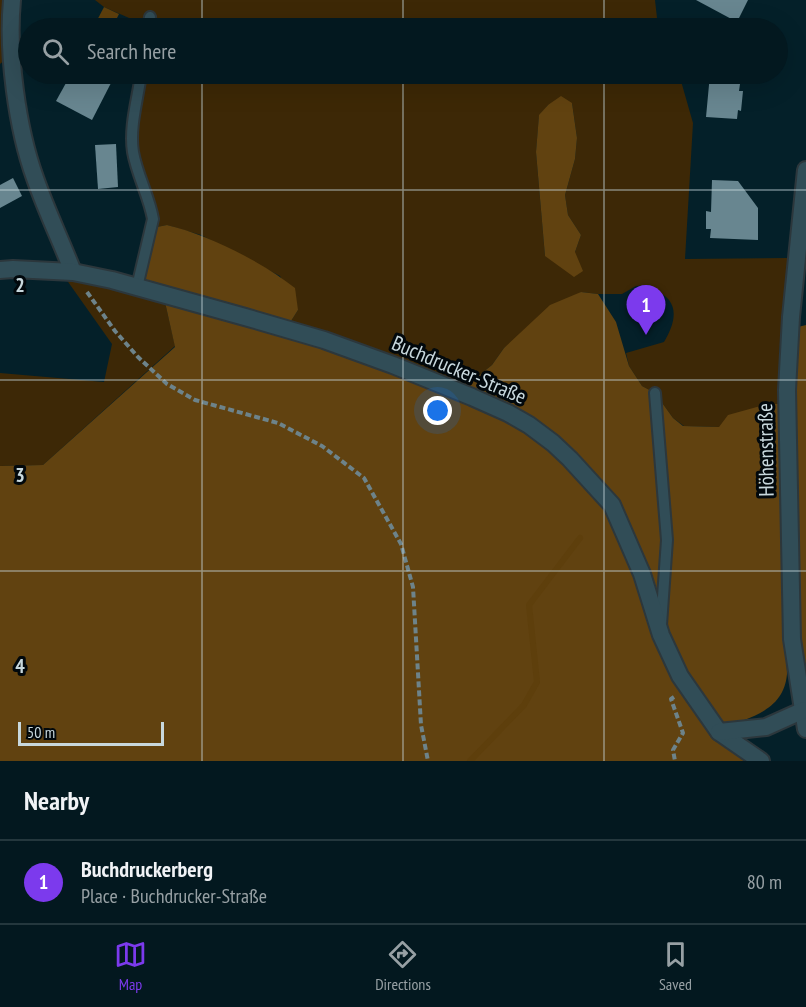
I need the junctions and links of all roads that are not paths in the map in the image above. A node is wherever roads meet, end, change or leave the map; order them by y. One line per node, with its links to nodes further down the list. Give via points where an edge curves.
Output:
1 (12, 0): 5 (street, via 10,44 28,158)
2 (140, 84): 6 (lane, via 132,144 153,219)
3 (806, 170): 9 (street, Höhenstraße, via 787,390 792,639)
4 (0, 270): 5 (street, Buchdrucker-Straße)
5 (73, 272): 6 (street, Buchdrucker-Straße)
6 (137, 287): 8 (street, Buchdrucker-Straße, via 324,340 472,397 529,425 562,451 612,505 642,574)
7 (655, 393): 8 (lane, via 667,540)
8 (661, 635): 11 (street, Buchdrucker-Straße, via 680,676)
9 (804, 710): 10 (street, Höhenstraße); 11 (street, via 766,727)
10 (806, 729)
11 (719, 732): 12 (street, Buchdrucker-Straße)
12 (761, 761)

